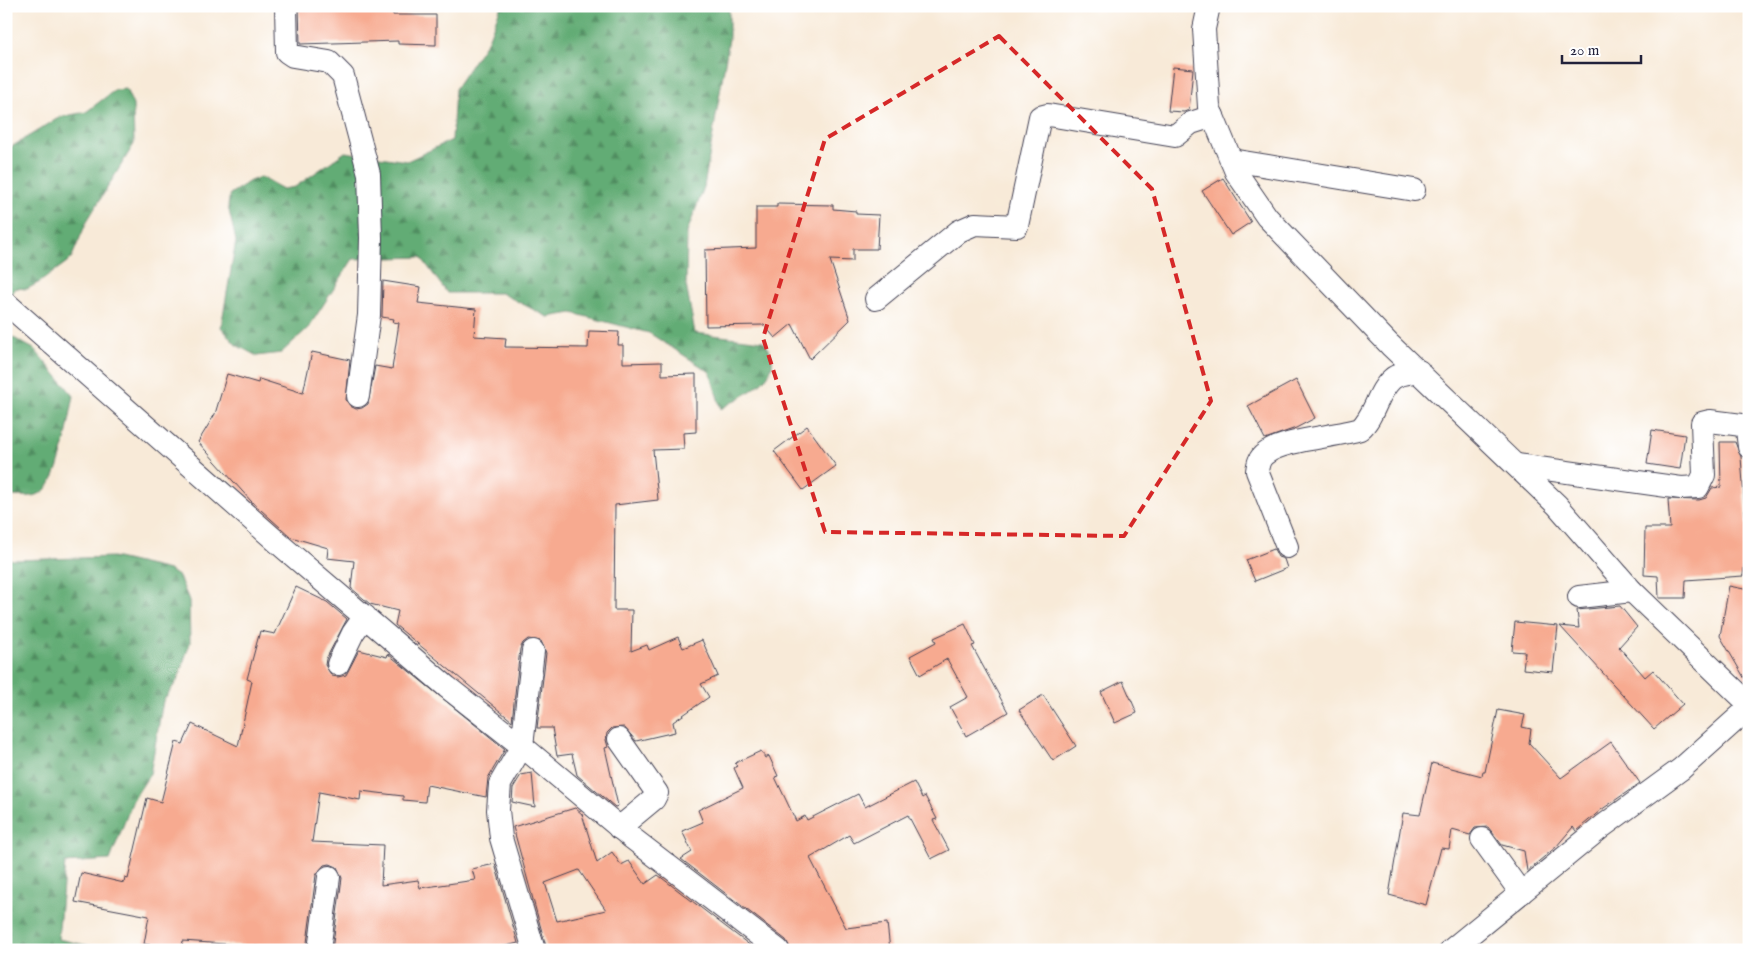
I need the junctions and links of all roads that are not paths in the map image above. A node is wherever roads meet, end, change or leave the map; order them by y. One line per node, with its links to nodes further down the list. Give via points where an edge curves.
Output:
1 (286, 6): 9 (street, via 287,52 293,56 329,62 343,76 369,174 372,238 369,315)
2 (1210, 6): 3 (street, via 1204,29 1209,107)
3 (1213, 116): 4 (street); 6 (street, via 1191,123 1175,136 1048,115 1040,117 1017,226 975,224 959,231)
4 (1231, 160): 5 (street); 8 (street, via 1266,217)
5 (1414, 190)
6 (876, 300)
7 (6, 303): 15 (street)
8 (1419, 371): 11 (street); 12 (street, via 1392,379 1368,422 1360,429 1278,446 1258,462 1257,471)
9 (358, 396)
10 (1749, 446): 11 (street, via 1742,424 1710,421 1702,424 1704,475 1698,487 1681,488)
11 (1517, 466): 13 (street, via 1564,512)
12 (1287, 547)
13 (1632, 591): 14 (street); 18 (street)
14 (1579, 597)
15 (365, 616): 17 (street); 21 (street)
16 (533, 651): 21 (street)
17 (338, 664)
18 (1749, 704)
19 (1749, 708): 25 (street, via 1681,769 1603,826)
20 (620, 739): 22 (street, via 656,793 654,799)
21 (522, 746): 22 (street); 27 (street, via 500,784 498,810 501,838)
22 (619, 828): 28 (street)
23 (1482, 839): 25 (street)
24 (329, 877): 26 (street)
25 (1522, 893): 29 (street)
26 (320, 950)
27 (534, 950)
28 (778, 950)
29 (1451, 950)

